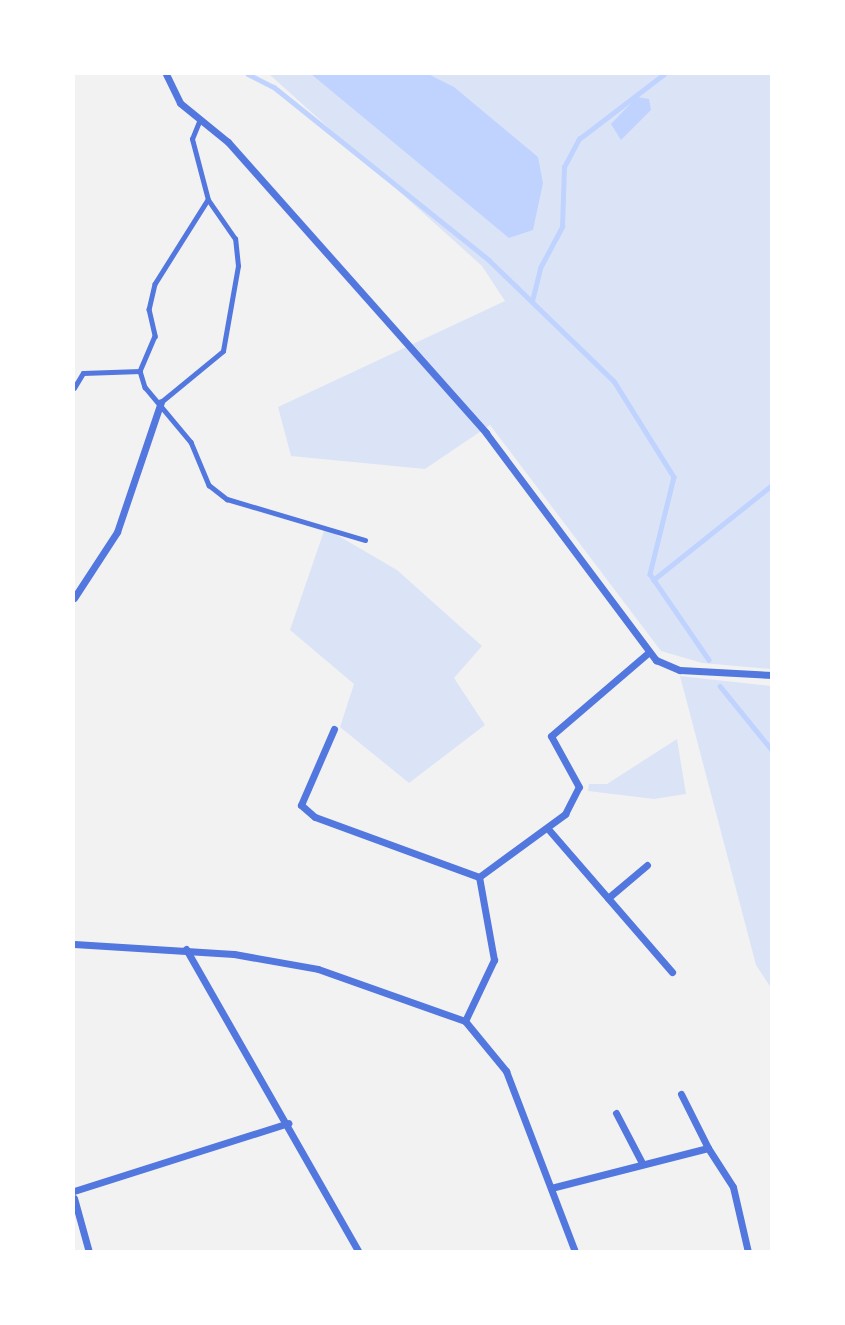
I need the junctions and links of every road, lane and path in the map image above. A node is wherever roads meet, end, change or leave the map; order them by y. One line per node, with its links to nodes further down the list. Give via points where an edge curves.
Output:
1 (166, 74): 2 (street, via 180,103)
2 (199, 122): 3 (lane, via 192,139); 9 (street, via 228,142 486,433)
3 (208, 200): 4 (lane, via 155,284 149,309 155,336); 6 (lane, via 235,239 238,267 223,351)
4 (140, 371): 5 (lane, via 83,373); 6 (lane)
5 (74, 388)
6 (161, 402): 7 (lane, via 191,442 209,485 227,499); 8 (street, via 117,532)
7 (365, 540)
8 (74, 598)
9 (649, 652): 10 (street, via 680,670); 12 (street, via 551,736 579,787)
10 (772, 675)
11 (334, 729): 14 (street, via 301,805 315,817)
12 (549, 830): 14 (street); 15 (street)
13 (647, 865): 15 (street)
14 (480, 877): 19 (street, via 494,960)
15 (608, 898): 18 (street)
16 (74, 944): 17 (street)
17 (186, 949): 19 (street, via 318,969); 22 (street)
18 (672, 972)
19 (465, 1021): 25 (street, via 506,1071)
20 (681, 1094): 23 (street)
21 (616, 1113): 24 (street)
22 (289, 1123): 26 (street); 29 (street)
23 (708, 1148): 24 (street); 31 (street, via 733,1187)
24 (642, 1163): 25 (street)
25 (551, 1188): 30 (street)
26 (74, 1191)
27 (74, 1198): 28 (street)
28 (89, 1251)
29 (357, 1251)
30 (575, 1251)
31 (748, 1251)

